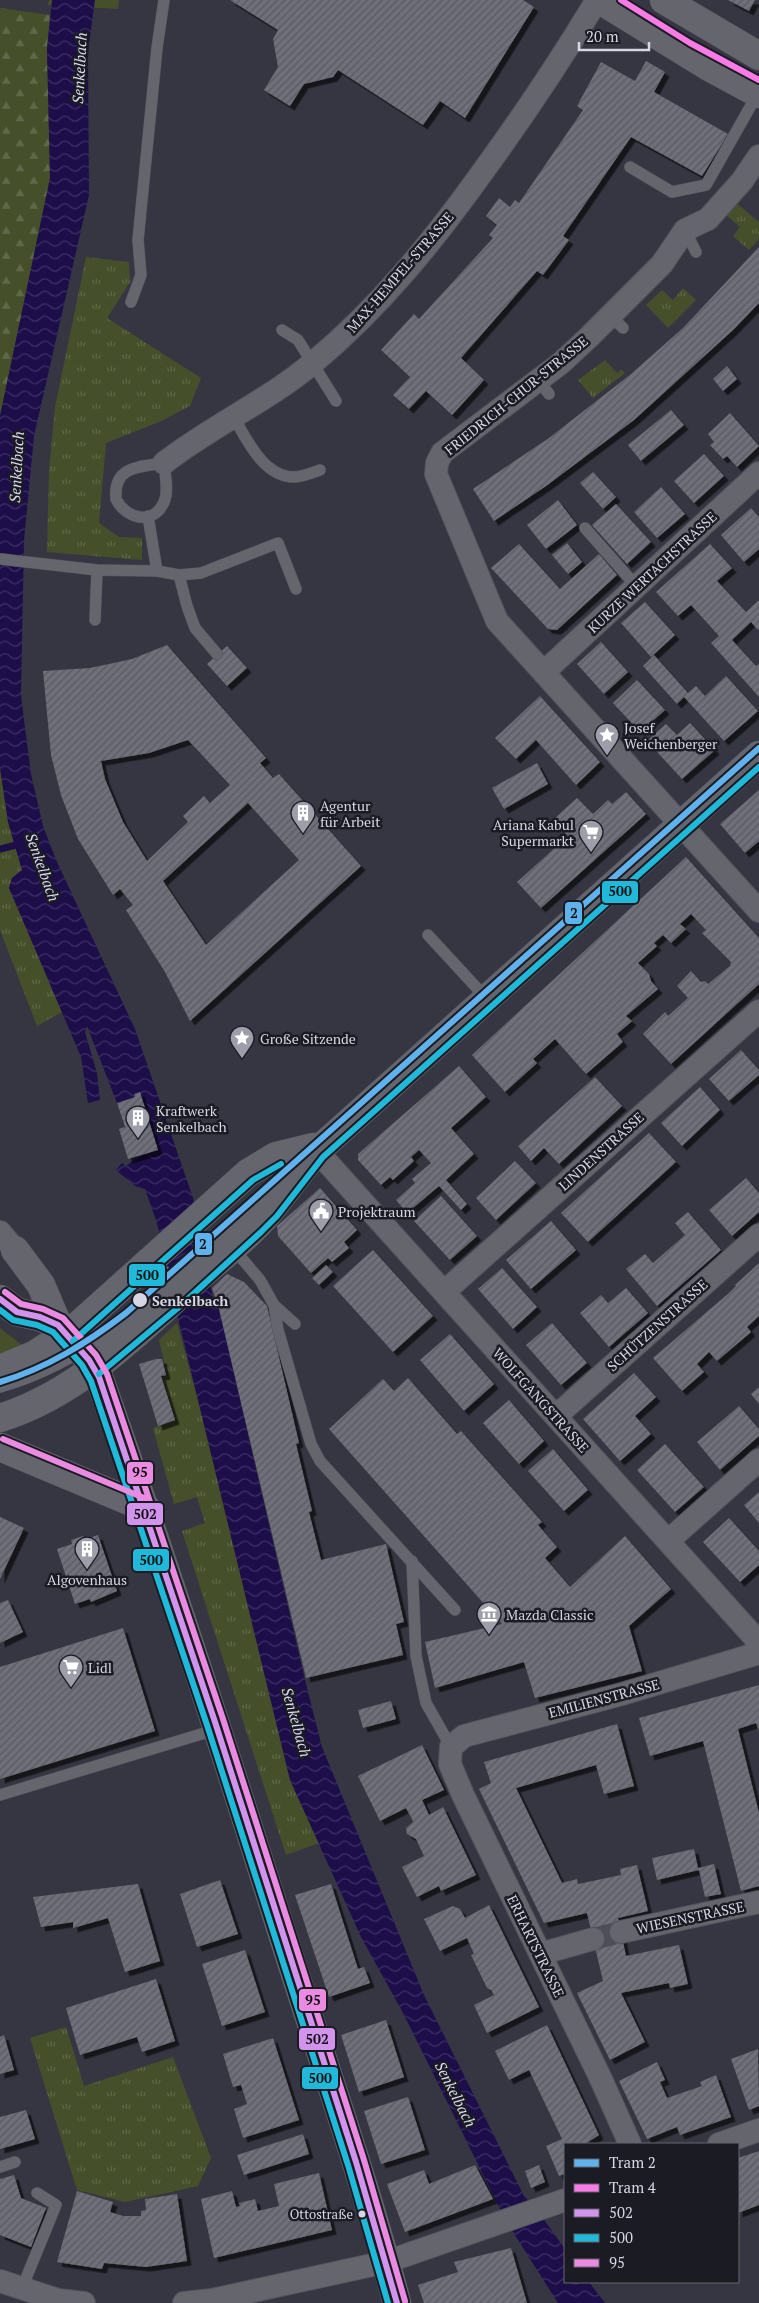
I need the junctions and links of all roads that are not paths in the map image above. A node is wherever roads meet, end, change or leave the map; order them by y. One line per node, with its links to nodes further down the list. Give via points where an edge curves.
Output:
1 (164, 0): 10 (lane, via 138,240 141,275)
2 (598, 0): 5 (street); 12 (street, MAX-HEMPEL-STRASSE, via 513,130 442,228 352,328)
3 (664, 0): 4 (street)
4 (759, 56)
5 (758, 94): 7 (lane, via 706,184 672,192)
6 (759, 156): 8 (street, via 742,181 708,219)
7 (630, 167)
8 (685, 230): 9 (lane); 28 (street, FRIEDRICH-CHUR-STRASSE, via 617,322 561,363 544,387 442,452 437,463 436,474 497,621)
9 (696, 252)
10 (131, 302)
11 (282, 330): 12 (lane, via 298,340)
12 (312, 364): 13 (lane); 14 (street, MAX-HEMPEL-STRASSE, via 271,394)
13 (336, 401)
14 (233, 416): 15 (street, MAX-HEMPEL-STRASSE, via 193,440); 16 (lane, via 261,460 271,469 293,477)
15 (164, 463): 18 (lane, via 166,496 158,511); 18 (lane, via 128,470 117,481 116,498 120,506 134,517)
16 (320, 470)
17 (759, 473): 24 (street, KURZE WERTACHSTRASSE)
18 (148, 516): 22 (lane)
19 (585, 528): 24 (lane)
20 (0, 559): 21 (lane)
21 (97, 570): 22 (lane); 26 (lane)
22 (157, 571): 23 (lane)
23 (179, 575): 25 (lane, via 202,572 278,543); 27 (lane, via 195,628)
24 (637, 587): 28 (street, KURZE WERTACHSTRASSE)
25 (296, 589)
26 (95, 620)
27 (217, 654)
28 (544, 672): 30 (street, FRIEDRICH-CHUR-STRASSE)
29 (759, 755): 30 (street)
30 (681, 825): 31 (street, FRIEDRICH-CHUR-STRASSE); 33 (street)
31 (759, 911)
32 (428, 935): 33 (lane)
33 (487, 999): 35 (street)
34 (759, 1011): 40 (street, LINDENSTRASSE)
35 (317, 1151): 38 (street, via 270,1211); 39 (lane); 40 (street, WOLFGANGSTRASSE); 44 (street, via 313,1147 276,1156 248,1173)
36 (759, 1235): 47 (street, SCHÜTZENSTRASSE)
37 (7, 1241): 44 (street, via 41,1285)
38 (232, 1247): 39 (street); 42 (lane, via 260,1280)
39 (206, 1261): 44 (street, via 172,1292)
40 (444, 1292): 47 (street, WOLFGANGSTRASSE)
41 (0, 1299): 44 (street, via 17,1312)
42 (274, 1305): 43 (lane); 53 (lane, via 310,1444 320,1461)
43 (295, 1324)
44 (64, 1333): 45 (street, via 34,1355); 46 (lane, via 46,1371); 48 (street, via 51,1397 26,1410); 51 (street, via 99,1377)
45 (0, 1369)
46 (0, 1387)
47 (556, 1416): 52 (street, WOLFGANGSTRASSE)
48 (0, 1418)
49 (0, 1447): 51 (street)
50 (759, 1460): 52 (street)
51 (146, 1508): 56 (street)
52 (668, 1541): 55 (street, WOLFGANGSTRASSE, via 754,1638)
53 (412, 1561): 54 (lane); 57 (lane, via 416,1656 426,1703)
54 (455, 1610)
55 (759, 1653): 57 (street, EMILIENSTRASSE, via 464,1736)
56 (219, 1729): 58 (lane); 70 (street)
57 (451, 1747): 62 (street, ERHARTSTRASSE, via 450,1764 462,1795)
58 (0, 1795)
59 (759, 1902): 60 (street, WIESENSTRASSE)
60 (622, 1932)
61 (593, 1939): 62 (street)
62 (540, 1954): 64 (street, ERHARTSTRASSE)
63 (759, 2130): 65 (street)
64 (630, 2143)
65 (723, 2143)
66 (15, 2162): 67 (lane)
67 (0, 2167)
68 (37, 2193): 72 (lane, via 56,2205)
69 (558, 2202): 70 (street)
70 (386, 2262): 74 (street, via 212,2300); 75 (street)
71 (0, 2281): 72 (street)
72 (22, 2288): 73 (street, via 58,2300)
73 (84, 2303)
74 (184, 2303)
75 (397, 2303)

